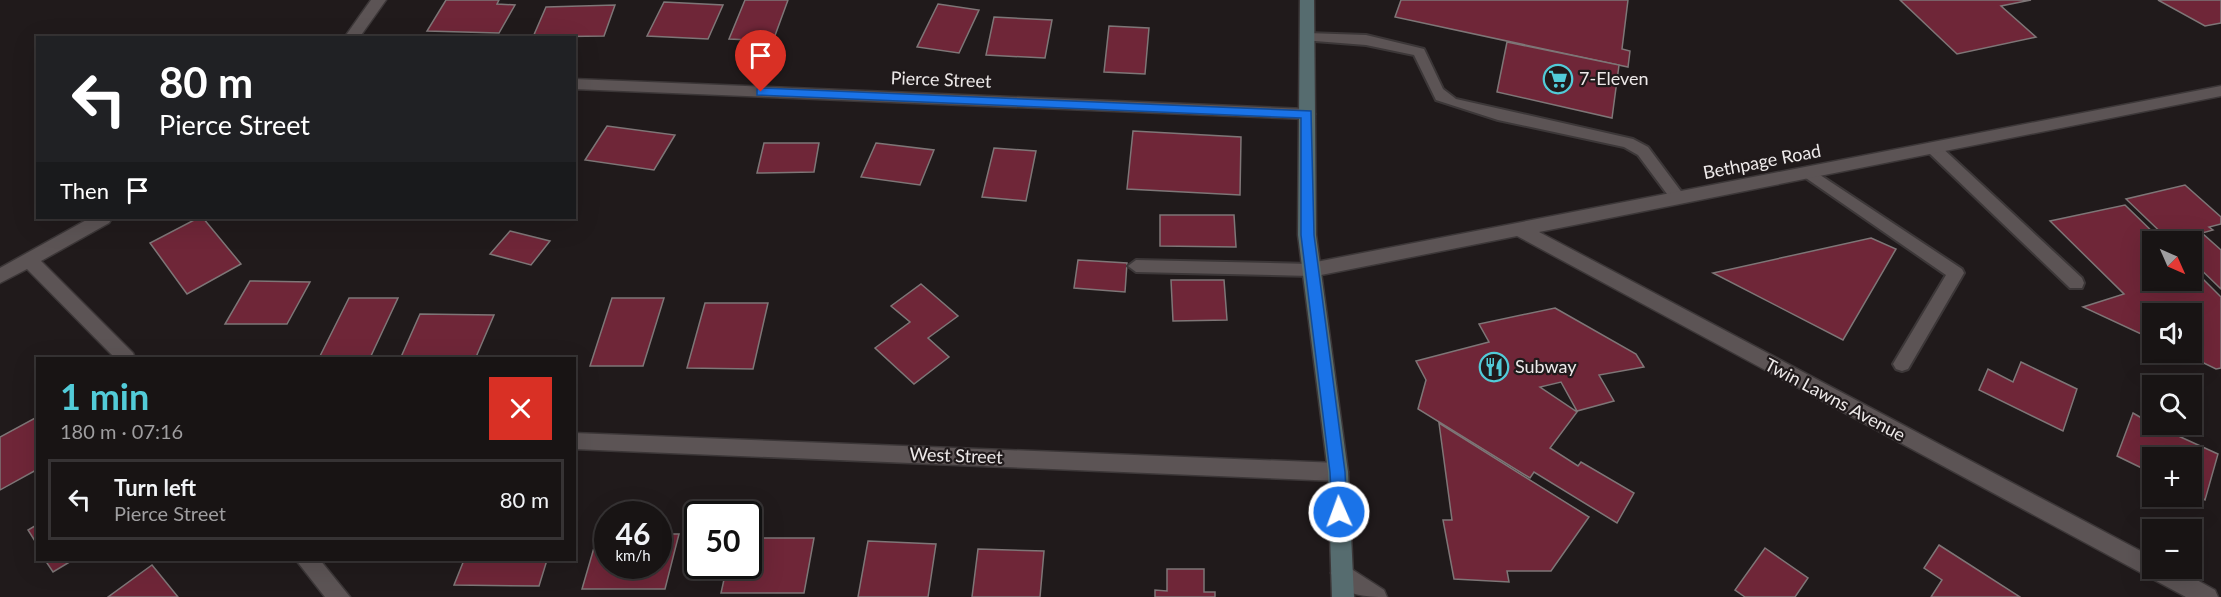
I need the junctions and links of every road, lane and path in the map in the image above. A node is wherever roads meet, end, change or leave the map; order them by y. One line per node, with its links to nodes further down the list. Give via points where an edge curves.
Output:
1 (379, 0): 3 (street)
2 (1307, 0): 4 (main road)
3 (352, 36)
4 (1307, 37): 7 (main road); 10 (lane, via 1366,40 1419,52 1434,88 1443,99 1469,109 1628,143 1643,151)
5 (576, 84): 7 (street, Pierce Street)
6 (2221, 92): 8 (street, Bethpage Road)
7 (1307, 114): 15 (main road)
8 (1933, 148): 9 (street, Bethpage Road); 17 (lane)
9 (1808, 172): 10 (street, Bethpage Road); 19 (lane, via 1956,273)
10 (1678, 198): 12 (street, Bethpage Road)
11 (101, 219): 13 (street)
12 (1519, 229): 15 (street, Bethpage Road); 23 (street, Twin Lawns Avenue)
13 (29, 260): 16 (street); 18 (street)
14 (1136, 266): 15 (lane)
15 (1311, 270): 21 (main road)
16 (0, 276)
17 (2076, 283)
18 (125, 357)
19 (1902, 364)
20 (576, 441): 21 (street, West Street)
21 (1338, 472): 24 (main road)
22 (308, 561): 26 (street)
23 (2142, 562)
24 (1342, 573): 27 (main road); 28 (street)
25 (2173, 579): 29 (street, Twin Lawns Avenue)
26 (339, 597)
27 (1343, 597)
28 (1376, 597)
29 (2207, 597)

